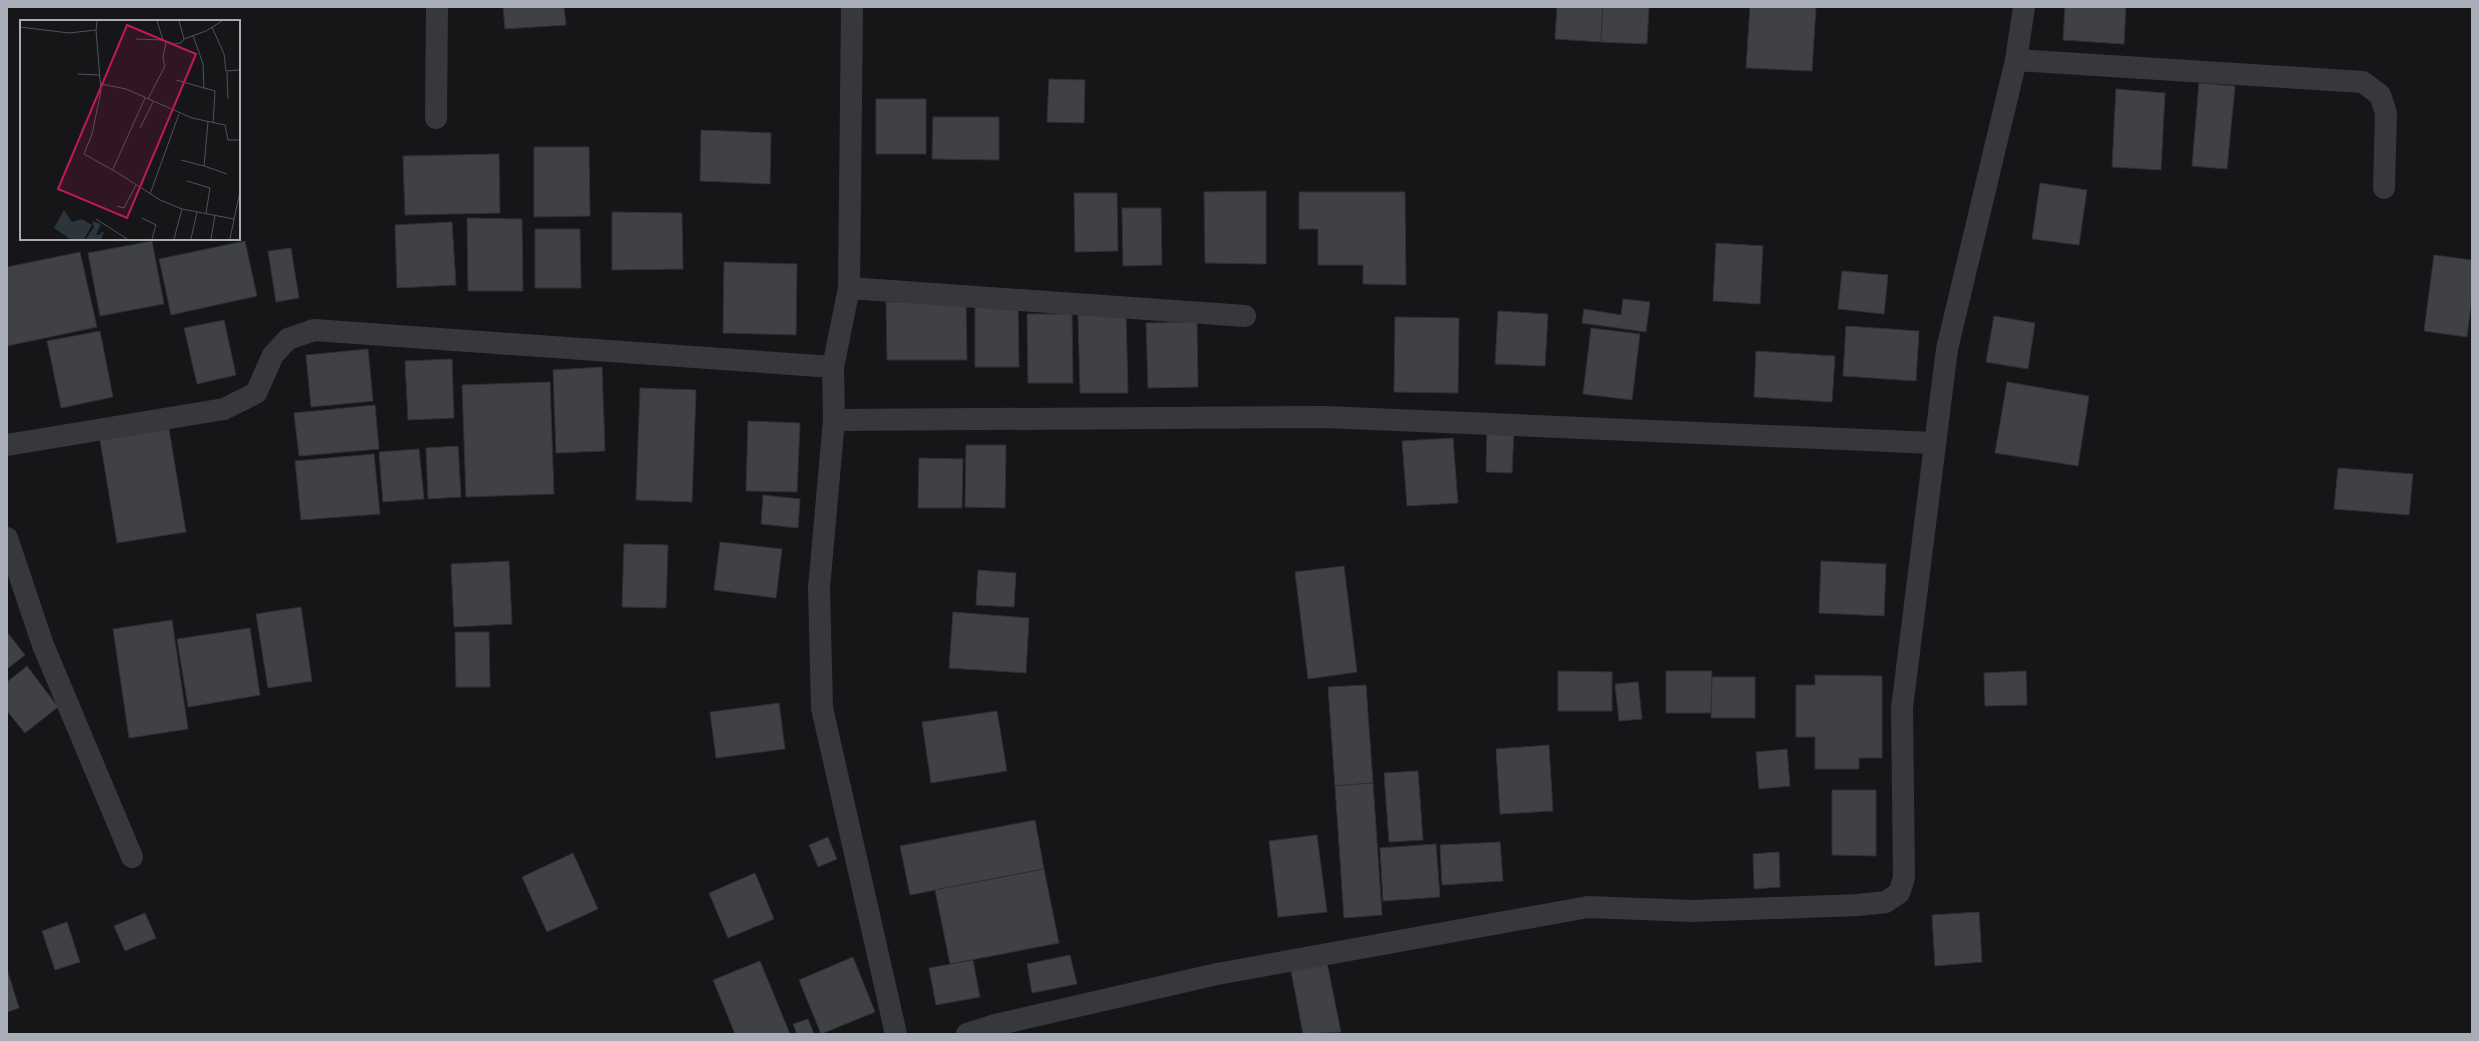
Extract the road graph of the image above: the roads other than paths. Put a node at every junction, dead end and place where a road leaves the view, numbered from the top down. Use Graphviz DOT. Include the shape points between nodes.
graph roads {
  1 [pos="437,7"];
  2 [pos="852,7"];
  3 [pos="2024,7"];
  4 [pos="2016,60"];
  5 [pos="436,118"];
  6 [pos="2384,188"];
  7 [pos="849,288"];
  8 [pos="1246,316"];
  9 [pos="833,367"];
  10 [pos="834,420"];
  11 [pos="1934,443"];
  12 [pos="7,445"];
  13 [pos="7,538"];
  14 [pos="132,857"];
  15 [pos="896,1034"];
  16 [pos="967,1034"];
  1 -- 5 [label="street"];
  2 -- 7 [label="street"];
  3 -- 4 [label="street"];
  4 -- 6 [label="street" via="2363,82 2380,96 2386,113"];
  4 -- 11 [label="street" via="1947,349"];
  7 -- 8 [label="street"];
  7 -- 9 [label="street"];
  9 -- 10 [label="street"];
  9 -- 12 [label="street" via="314,330 288,339 273,355 256,393 224,408"];
  10 -- 11 [label="street" via="1324,417"];
  10 -- 15 [label="street" via="819,588 822,708"];
  11 -- 16 [label="street" via="1902,708 1904,878 1899,893 1886,902 1694,911 1588,908 1217,974 995,1025"];
  13 -- 14 [label="street" via="43,645"];
}
